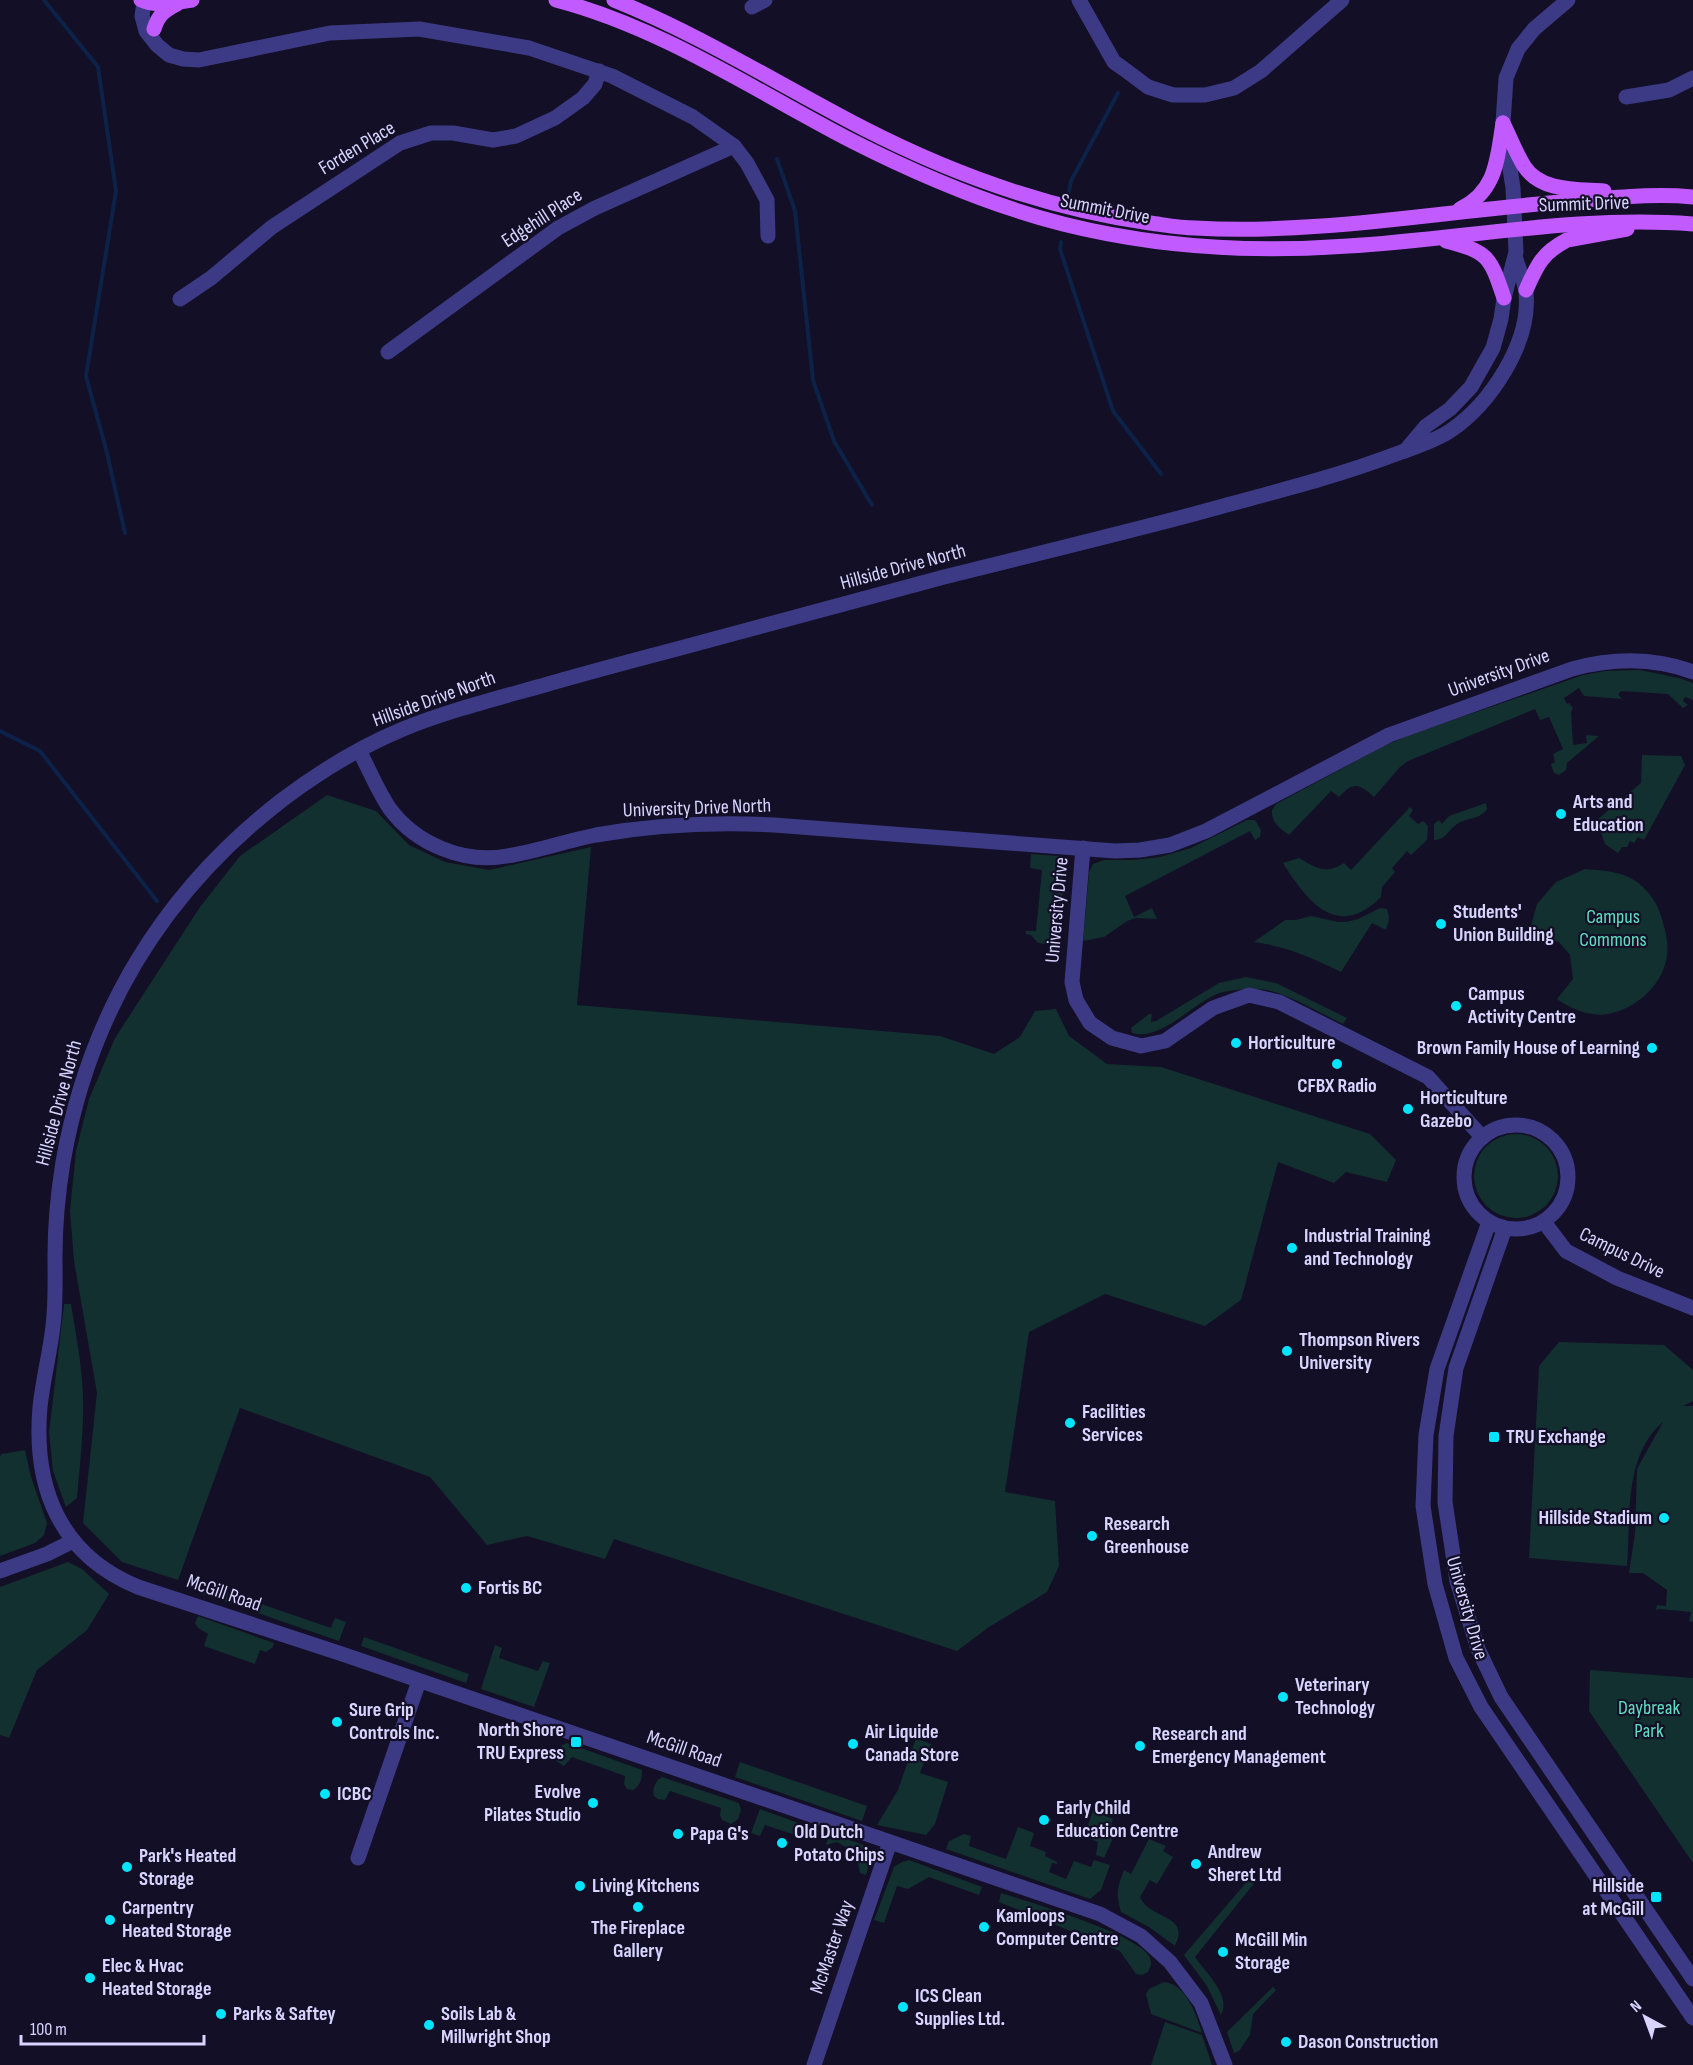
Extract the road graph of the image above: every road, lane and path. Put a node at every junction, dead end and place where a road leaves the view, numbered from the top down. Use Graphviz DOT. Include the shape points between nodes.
graph roads {
  1 [pos="144,0"];
  2 [pos="556,0"];
  3 [pos="614,0"];
  4 [pos="1079,0"];
  5 [pos="1342,0"];
  6 [pos="1568,0"];
  7 [pos="186,1"];
  8 [pos="154,29"];
  9 [pos="157,45"];
  10 [pos="599,71"];
  11 [pos="1693,78"];
  12 [pos="1626,97"];
  13 [pos="1503,123"];
  14 [pos="734,146"];
  15 [pos="1661,194"];
  16 [pos="1693,197"];
  17 [pos="1514,206"];
  18 [pos="1453,213"];
  19 [pos="1653,223"];
  20 [pos="1693,224"];
  21 [pos="1515,228"];
  22 [pos="768,236"];
  23 [pos="1435,238"];
  24 [pos="1516,259"];
  25 [pos="1526,290"];
  26 [pos="1504,298"];
  27 [pos="180,299"];
  28 [pos="388,352"];
  29 [pos="1406,451"];
  30 [pos="1693,672"];
  31 [pos="420,723"];
  32 [pos="362,756"];
  33 [pos="292,792"];
  34 [pos="1083,848"];
  35 [pos="1482,1137"];
  36 [pos="1489,1222"];
  37 [pos="1544,1222"];
  38 [pos="1505,1228"];
  39 [pos="1693,1308"];
  40 [pos="73,1541"];
  41 [pos="0,1571"];
  42 [pos="419,1681"];
  43 [pos="890,1842"];
  44 [pos="358,1858"];
  45 [pos="1693,1979"];
  46 [pos="1693,2018"];
  47 [pos="814,2065"];
  48 [pos="1225,2065"];
  1 -- 7 [label="main road" via="164,4"];
  1 -- 8 [label="street"];
  1 -- 9 [label="street" via="142,16 146,31"];
  2 -- 23 [label="main road, Summit Drive" via="652,34 914,171 985,200 1061,223 1115,235 1266,250"];
  3 -- 18 [label="main road, Summit Drive" via="701,39 922,157 991,185 1066,208 1193,228 1266,230"];
  4 -- 5 [label="street" via="1114,62 1148,87 1173,95 1205,95 1234,88 1261,71"];
  6 -- 13 [label="street, Hillside Drive North" via="1534,29 1518,49 1506,78"];
  7 -- 8 [label="main road" via="164,11"];
  8 -- 9 [label="street"];
  9 -- 10 [label="street" via="169,55 199,60 330,33 419,29 529,48"];
  10 -- 14 [label="street" via="693,117"];
  10 -- 27 [label="street, Forden Place" via="595,84 583,98 555,118 516,136 492,140 431,133 400,143 272,227"];
  11 -- 12 [label="street" via="1670,90"];
  13 -- 15 [label="main road" via="1525,168 1539,180 1558,188"];
  13 -- 17 [label="street, Hillside Drive North"];
  13 -- 18 [label="main road" via="1494,171 1486,189 1473,203"];
  14 -- 22 [label="street" via="767,200"];
  14 -- 28 [label="street, Edgehill Place" via="558,228"];
  15 -- 16 [label="main road, Summit Drive"];
  15 -- 17 [label="main road, Summit Drive"];
  17 -- 18 [label="main road, Summit Drive"];
  17 -- 21 [label="street, Hillside Drive North"];
  19 -- 20 [label="main road, Summit Drive"];
  19 -- 21 [label="main road, Summit Drive"];
  19 -- 25 [label="main road" via="1558,244 1543,255"];
  21 -- 23 [label="main road, Summit Drive"];
  21 -- 24 [label="street, Hillside Drive North"];
  23 -- 26 [label="main road" via="1472,248 1485,256"];
  24 -- 25 [label="street, Hillside Drive North"];
  24 -- 26 [label="street, Hillside Drive North"];
  25 -- 29 [label="street, Hillside Drive North" via="1516,346 1496,386 1454,429"];
  26 -- 29 [label="street, Hillside Drive North" via="1498,333 1480,374"];
  29 -- 31 [label="street, Hillside Drive North" via="1333,477 620,664"];
  30 -- 34 [label="street, University Drive" via="1624,660 1572,669 1389,735 1206,831 1170,845 1114,851"];
  31 -- 32 [label="street" via="409,733"];
  31 -- 33 [label="street, Hillside Drive North" via="351,755"];
  32 -- 33 [label="street" via="314,785"];
  32 -- 34 [label="street, University Drive North" via="383,797 405,825 435,846 469,856 506,856 631,830 729,824"];
  33 -- 40 [label="street, Hillside Drive North" via="224,850 164,919 121,986 81,1085 58,1195 54,1317 38,1446 52,1504"];
  34 -- 35 [label="street, University Drive" via="1072,982 1076,1000 1090,1023 1112,1038 1141,1046 1165,1041 1213,1008 1249,995 1279,1002 1428,1077"];
  35 -- 36 [label="street" via="1465,1165 1464,1181 1476,1211"];
  35 -- 37 [label="street" via="1497,1128 1529,1126 1557,1144 1565,1158 1567,1188 1554,1213"];
  36 -- 38 [label="street"];
  36 -- 46 [label="street, University Drive" via="1437,1369 1426,1435 1423,1506 1435,1584 1456,1658 1481,1707"];
  37 -- 38 [label="street"];
  37 -- 39 [label="street, Campus Drive" via="1566,1251 1617,1278"];
  38 -- 45 [label="street, University Drive" via="1456,1368 1446,1436 1445,1502 1456,1581 1478,1649 1501,1697"];
  40 -- 41 [label="street"];
  40 -- 42 [label="street, McGill Road" via="100,1567 130,1584"];
  42 -- 43 [label="street, McGill Road"];
  42 -- 44 [label="street"];
  43 -- 47 [label="street, McMaster Way"];
  43 -- 48 [label="street, McGill Road" via="1100,1914 1141,1936 1170,1962 1201,2003"];
}
